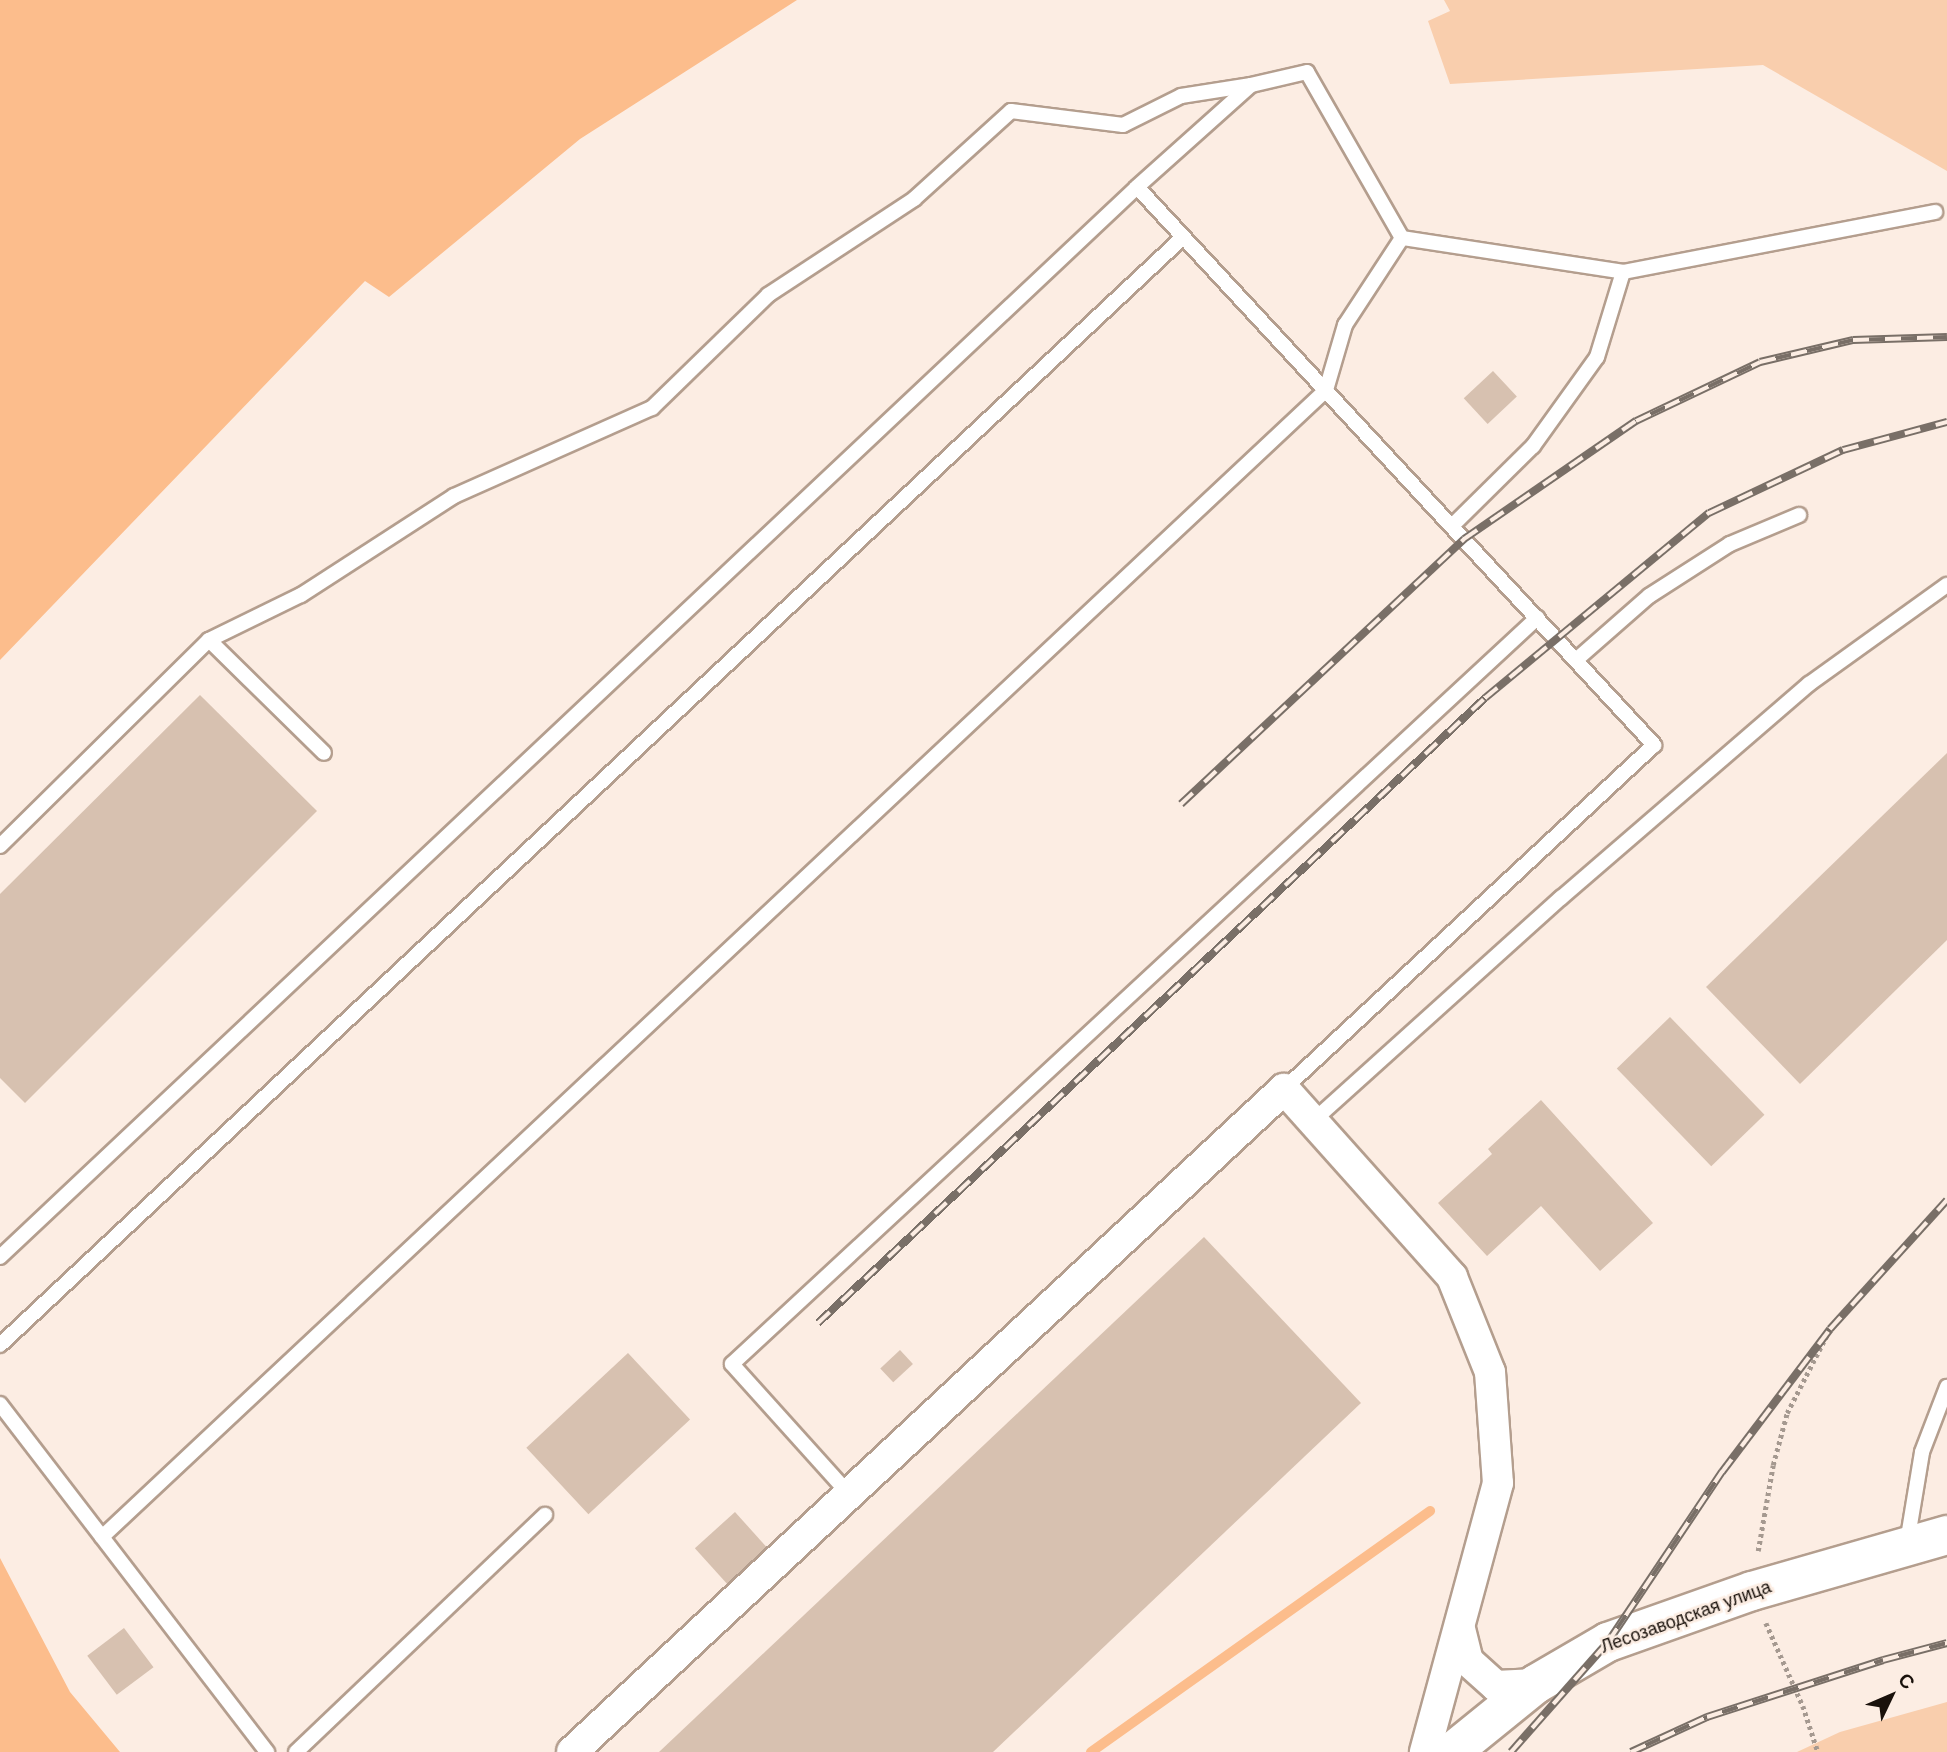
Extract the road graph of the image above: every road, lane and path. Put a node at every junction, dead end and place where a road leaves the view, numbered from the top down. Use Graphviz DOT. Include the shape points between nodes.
graph roads {
  1 [pos="1251,85"];
  2 [pos="1137,187"];
  3 [pos="1935,212"];
  4 [pos="1183,237"];
  5 [pos="1402,238"];
  6 [pos="1623,272"];
  7 [pos="1326,390"];
  8 [pos="1799,515"];
  9 [pos="1452,526"];
  10 [pos="1947,585"];
  11 [pos="1537,618"];
  12 [pos="209,640"];
  13 [pos="1576,660"];
  14 [pos="324,753"];
  15 [pos="0,846"];
  16 [pos="1284,1089"];
  17 [pos="1313,1121"];
  18 [pos="0,1258"];
  19 [pos="1830,1329"];
  20 [pos="0,1345"];
  21 [pos="1947,1387"];
  22 [pos="0,1404"];
  23 [pos="849,1494"];
  24 [pos="545,1515"];
  25 [pos="1947,1535"];
  26 [pos="102,1537"];
  27 [pos="1907,1544"];
  28 [pos="1752,1591"];
  29 [pos="1460,1629"];
  30 [pos="1536,1684"];
  31 [pos="267,1752"];
  32 [pos="296,1752"];
  33 [pos="572,1752"];
  34 [pos="1426,1752"];
  35 [pos="1452,1752"];
  36 [pos="1818,1752"];
  1 -- 2 [label="lane"];
  1 -- 5 [label="lane" via="1307,72"];
  1 -- 12 [label="lane" via="1181,96 1123,125 1011,111 914,199 768,295 652,408 454,496 301,595"];
  2 -- 4 [label="lane"];
  2 -- 18 [label="lane"];
  3 -- 6 [label="lane"];
  4 -- 7 [label="lane"];
  4 -- 20 [label="lane"];
  5 -- 6 [label="lane"];
  5 -- 7 [label="lane" via="1345,325"];
  6 -- 9 [label="lane" via="1597,357 1533,446"];
  7 -- 9 [label="lane"];
  7 -- 26 [label="lane"];
  8 -- 13 [label="lane" via="1730,544 1649,596"];
  9 -- 11 [label="lane"];
  10 -- 17 [label="lane" via="1809,684"];
  11 -- 13 [label="lane"];
  11 -- 23 [label="lane" via="732,1364"];
  12 -- 14 [label="lane"];
  12 -- 15 [label="lane"];
  13 -- 16 [label="lane" via="1654,745"];
  16 -- 17 [label="street"];
  16 -- 23 [label="street"];
  17 -- 29 [label="street" via="1452,1277 1490,1372 1498,1483"];
  19 -- 28 [label="path" via="1787,1413 1773,1465"];
  21 -- 27 [label="lane" via="1922,1452"];
  22 -- 26 [label="lane"];
  23 -- 33 [label="street"];
  24 -- 32 [label="lane"];
  25 -- 27 [label="main road, Лесозаводская улица"];
  26 -- 31 [label="lane"];
  27 -- 28 [label="main road, Лесозаводская улица"];
  28 -- 30 [label="main road, Лесозаводская улица" via="1608,1642"];
  28 -- 36 [label="path" via="1803,1706"];
  29 -- 30 [label="street" via="1468,1661 1496,1686"];
  29 -- 34 [label="street"];
  30 -- 35 [label="main road, Лесозаводская улица"];
}
